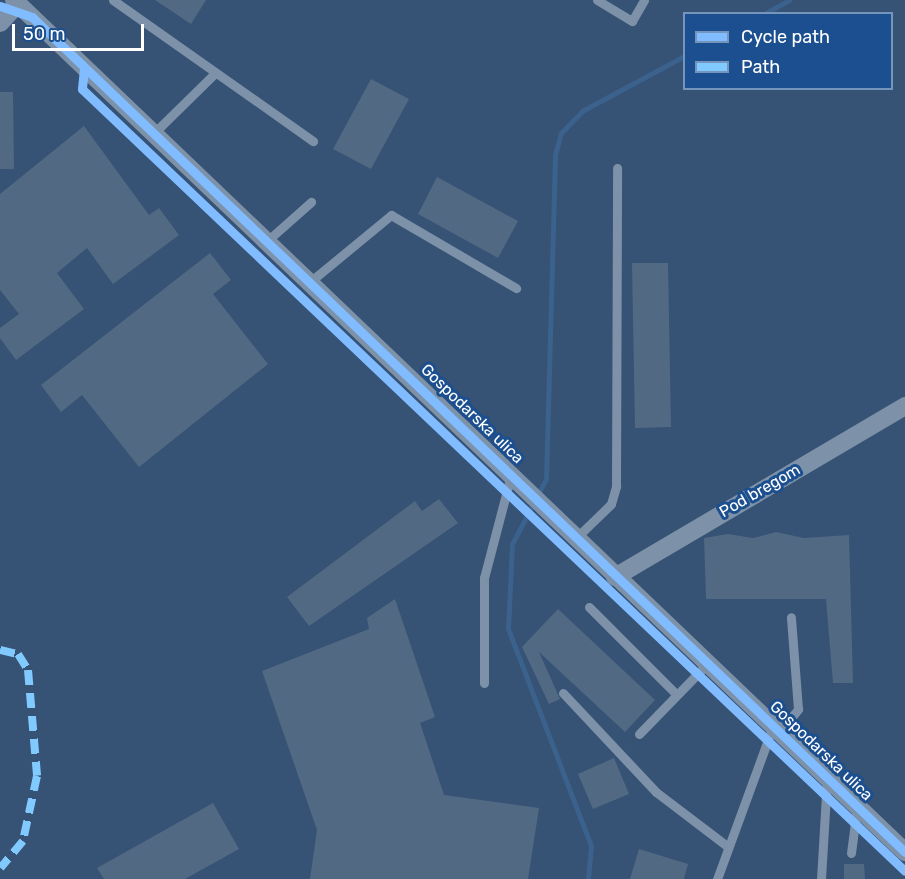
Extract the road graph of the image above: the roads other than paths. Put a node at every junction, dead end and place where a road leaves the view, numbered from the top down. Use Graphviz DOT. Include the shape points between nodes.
graph roads {
  1 [pos="113,0"];
  2 [pos="597,0"];
  3 [pos="644,0"];
  4 [pos="18,1"];
  5 [pos="0,23"];
  6 [pos="215,73"];
  7 [pos="154,133"];
  8 [pos="313,141"];
  9 [pos="617,168"];
  10 [pos="311,202"];
  11 [pos="267,241"];
  12 [pos="311,281"];
  13 [pos="516,288"];
  14 [pos="905,406"];
  15 [pos="511,472"];
  16 [pos="578,537"];
  17 [pos="615,577"];
  18 [pos="589,607"];
  19 [pos="791,617"];
  20 [pos="707,664"];
  21 [pos="484,683"];
  22 [pos="563,693"];
  23 [pos="677,695"];
  24 [pos="776,729"];
  25 [pos="639,734"];
  26 [pos="827,778"];
  27 [pos="857,807"];
  28 [pos="727,846"];
  29 [pos="905,852"];
  30 [pos="851,853"];
  31 [pos="717,879"];
  32 [pos="821,879"];
  1 -- 6 [label="lane"];
  2 -- 3 [label="lane" via="632,21"];
  4 -- 5 [label="street"];
  4 -- 7 [label="street, Gospodarska ulica"];
  6 -- 7 [label="lane"];
  6 -- 8 [label="lane"];
  7 -- 11 [label="street, Gospodarska ulica"];
  9 -- 16 [label="lane" via="616,486 611,504"];
  10 -- 11 [label="lane"];
  11 -- 12 [label="street, Gospodarska ulica"];
  12 -- 13 [label="lane" via="391,215"];
  12 -- 15 [label="street, Gospodarska ulica"];
  14 -- 17 [label="street, Pod bregom"];
  15 -- 16 [label="street, Gospodarska ulica"];
  15 -- 21 [label="lane" via="484,578"];
  16 -- 17 [label="street, Gospodarska ulica"];
  17 -- 20 [label="street, Gospodarska ulica"];
  18 -- 23 [label="lane"];
  19 -- 24 [label="lane" via="798,709"];
  20 -- 23 [label="lane"];
  20 -- 24 [label="street, Gospodarska ulica"];
  22 -- 28 [label="lane" via="656,792"];
  23 -- 25 [label="lane"];
  24 -- 26 [label="street, Gospodarska ulica"];
  24 -- 28 [label="lane"];
  26 -- 27 [label="street, Gospodarska ulica"];
  26 -- 32 [label="lane"];
  27 -- 29 [label="street, Gospodarska ulica"];
  27 -- 30 [label="lane"];
  28 -- 31 [label="lane"];
}
